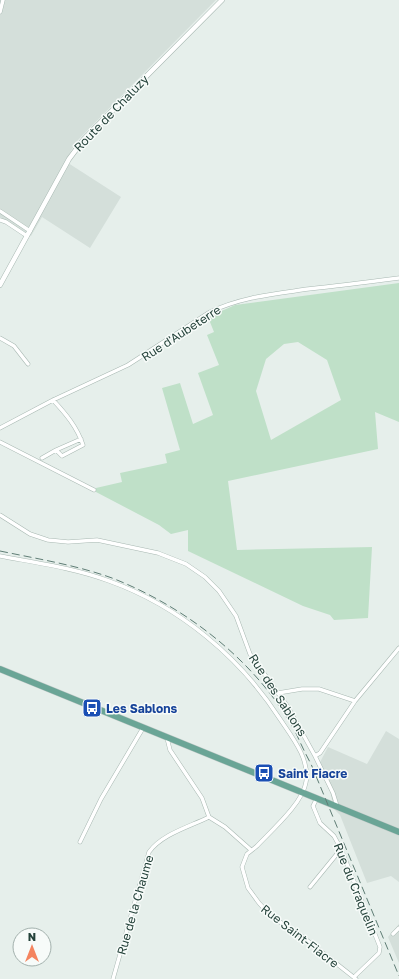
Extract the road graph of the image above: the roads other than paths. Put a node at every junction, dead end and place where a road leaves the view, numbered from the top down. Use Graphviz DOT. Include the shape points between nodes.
graph roads {
  1 [pos="3,0"];
  2 [pos="222,0"];
  3 [pos="0,12"];
  4 [pos="0,211"];
  5 [pos="0,220"];
  6 [pos="30,231"];
  7 [pos="27,236"];
  8 [pos="399,278"];
  9 [pos="0,285"];
  10 [pos="0,338"];
  11 [pos="28,364"];
  12 [pos="53,400"];
  13 [pos="0,428"];
  14 [pos="81,439"];
  15 [pos="0,442"];
  16 [pos="56,450"];
  17 [pos="42,458"];
  18 [pos="94,490"];
  19 [pos="0,515"];
  20 [pos="0,556"];
  21 [pos="399,648"];
  22 [pos="0,669"];
  23 [pos="278,693"];
  24 [pos="355,701"];
  25 [pos="144,728"];
  26 [pos="167,738"];
  27 [pos="315,756"];
  28 [pos="303,793"];
  29 [pos="317,798"];
  30 [pos="337,806"];
  31 [pos="209,817"];
  32 [pos="399,832"];
  33 [pos="80,842"];
  34 [pos="341,849"];
  35 [pos="251,850"];
  36 [pos="310,887"];
  37 [pos="399,928"];
  38 [pos="393,934"];
  39 [pos="355,978"];
  40 [pos="113,979"];
  1 -- 3 [label="street"];
  2 -- 6 [label="street, Route de Chaluzy" via="84,139 69,159"];
  4 -- 6 [label="street"];
  5 -- 7 [label="street"];
  6 -- 7 [label="street, Route de Chaluzy"];
  7 -- 9 [label="street, Route de Chaluzy"];
  8 -- 12 [label="street, Rue d'Aubeterre" via="238,300 210,312 140,359"];
  10 -- 11 [label="street" via="14,346"];
  12 -- 13 [label="street, Rue d'Aubeterre"];
  12 -- 14 [label="street" via="70,418"];
  14 -- 16 [label="street"];
  14 -- 16 [label="street" via="83,445 62,456"];
  15 -- 18 [label="street"];
  16 -- 17 [label="street"];
  19 -- 23 [label="street, Rue des Sablons" via="30,534 48,540 97,540 158,552 186,564 220,591 236,616 250,654"];
  20 -- 28 [label="street" via="67,569 109,581 183,618 237,664 273,708 290,734 305,766 307,773"];
  21 -- 24 [label="street"];
  22 -- 25 [label="main road"];
  23 -- 24 [label="street" via="319,689"];
  23 -- 27 [label="street, Rue des Sablons"];
  24 -- 27 [label="street" via="320,753"];
  25 -- 26 [label="main road"];
  25 -- 33 [label="street" via="101,799"];
  26 -- 28 [label="main road"];
  26 -- 31 [label="street" via="170,750 202,798"];
  27 -- 30 [label="street, Rue des Sablons"];
  28 -- 29 [label="main road"];
  28 -- 35 [label="street, Rue Saint-Fiacre"];
  29 -- 30 [label="main road"];
  29 -- 34 [label="street, Rue du Craquelin" via="313,806 320,823 334,836"];
  30 -- 32 [label="main road"];
  31 -- 35 [label="street" via="226,827"];
  31 -- 40 [label="street, Rue de la Chaume" via="165,838 149,852"];
  34 -- 36 [label="street"];
  34 -- 39 [label="street, Rue du Craquelin" via="380,950"];
  35 -- 39 [label="street, Rue Saint-Fiacre" via="243,862 244,878 264,910 300,934"];
  37 -- 38 [label="street"];
}
